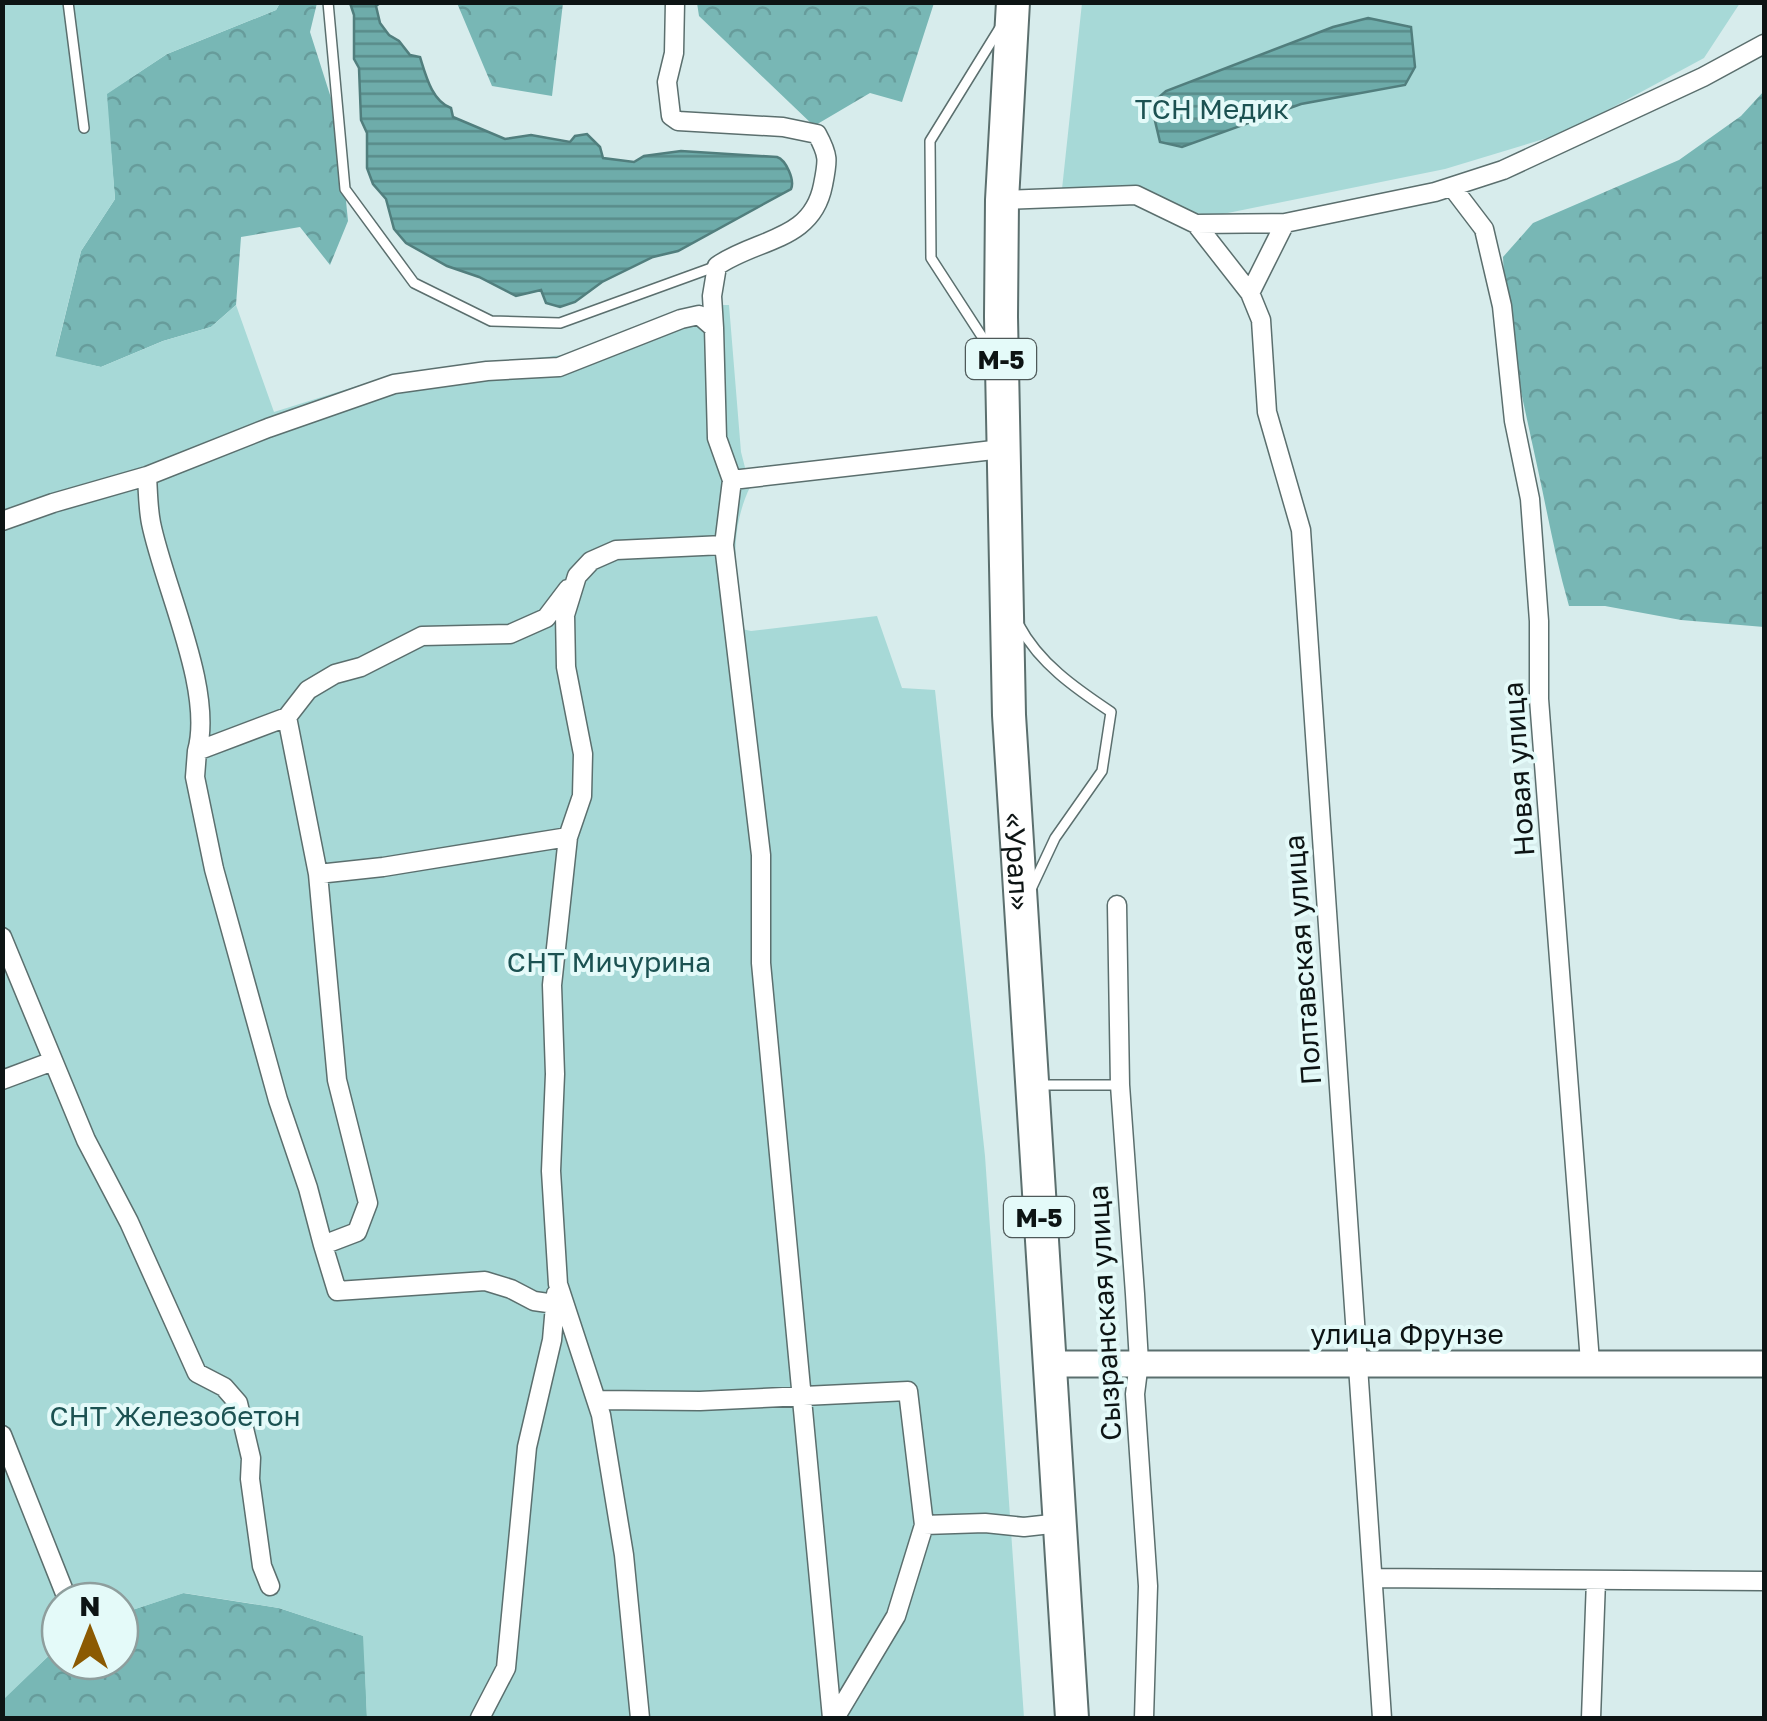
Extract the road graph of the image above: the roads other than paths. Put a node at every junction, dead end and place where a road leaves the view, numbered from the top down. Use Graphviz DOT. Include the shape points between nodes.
graph roads {
  1 [pos="68,2"];
  2 [pos="328,2"];
  3 [pos="675,2"];
  4 [pos="1013,5"];
  5 [pos="1764,44"];
  6 [pos="84,128"];
  7 [pos="1452,186"];
  8 [pos="1002,200"];
  9 [pos="1285,223"];
  10 [pos="1196,224"];
  11 [pos="718,266"];
  12 [pos="1250,293"];
  13 [pos="714,328"];
  14 [pos="1001,366"];
  15 [pos="1002,449"];
  16 [pos="147,476"];
  17 [pos="732,480"];
  18 [pos="2,521"];
  19 [pos="724,545"];
  20 [pos="578,576"];
  21 [pos="1006,603"];
  22 [pos="287,717"];
  23 [pos="198,752"];
  24 [pos="568,837"];
  25 [pos="318,874"];
  26 [pos="1116,905"];
  27 [pos="1021,912"];
  28 [pos="2,937"];
  29 [pos="54,1061"];
  30 [pos="2,1080"];
  31 [pos="1031,1084"];
  32 [pos="1120,1084"];
  33 [pos="323,1244"];
  34 [pos="556,1294"];
  35 [pos="1138,1362"];
  36 [pos="1590,1362"];
  37 [pos="1356,1363"];
  38 [pos="1049,1364"];
  39 [pos="1764,1364"];
  40 [pos="801,1396"];
  41 [pos="598,1400"];
  42 [pos="2,1435"];
  43 [pos="1060,1522"];
  44 [pos="924,1525"];
  45 [pos="1374,1578"];
  46 [pos="1596,1580"];
  47 [pos="60,1581"];
  48 [pos="1764,1581"];
  49 [pos="270,1586"];
  50 [pos="480,1718"];
  51 [pos="640,1718"];
  52 [pos="834,1718"];
  53 [pos="1072,1718"];
  54 [pos="1144,1718"];
  55 [pos="1382,1718"];
  56 [pos="1591,1718"];
  1 -- 6 [label="lane"];
  2 -- 11 [label="lane" via="345,189 414,283 491,320 560,323"];
  3 -- 11 [label="street" via="670,116 797,128 816,134 828,156 812,217"];
  4 -- 8 [label="highway, «Урал» / М-5"];
  4 -- 14 [label="lane" via="930,141 931,258"];
  5 -- 7 [label="street" via="1569,140"];
  7 -- 9 [label="street"];
  7 -- 36 [label="street, Новая улица" via="1484,229 1493,263 1530,498"];
  8 -- 10 [label="street" via="1136,194"];
  8 -- 14 [label="highway, «Урал» / М-5"];
  9 -- 10 [label="street"];
  9 -- 12 [label="street"];
  10 -- 12 [label="street, Полтавская улица"];
  11 -- 13 [label="street"];
  12 -- 37 [label="street, Полтавская улица" via="1261,320 1268,412 1302,530"];
  13 -- 16 [label="street" via="699,315 559,367 394,384"];
  13 -- 17 [label="street" via="717,438"];
  14 -- 15 [label="highway, «Урал» / М-5"];
  15 -- 17 [label="street"];
  15 -- 21 [label="highway, «Урал» / М-5"];
  16 -- 18 [label="street"];
  16 -- 23 [label="street" via="150,522 189,652 203,732"];
  17 -- 19 [label="street"];
  19 -- 20 [label="street" via="616,550 591,561"];
  19 -- 40 [label="street" via="761,855 761,963"];
  20 -- 22 [label="street" via="546,618 510,634 422,636 334,674 308,690"];
  20 -- 24 [label="street" via="565,632 583,754 582,796"];
  21 -- 27 [label="highway, «Урал» / М-5"];
  21 -- 27 [label="lane" via="1032,650 1111,712 1102,771 1055,838"];
  22 -- 23 [label="street"];
  22 -- 25 [label="street"];
  23 -- 33 [label="street" via="196,777 214,869"];
  24 -- 25 [label="street"];
  24 -- 34 [label="street" via="552,986"];
  25 -- 33 [label="street" via="337,1080 368,1204 357,1232"];
  26 -- 32 [label="street, Сызранская улица"];
  27 -- 31 [label="highway, «Урал» / М-5"];
  28 -- 29 [label="street"];
  29 -- 30 [label="street"];
  29 -- 49 [label="street" via="197,1373 238,1403"];
  31 -- 32 [label="lane"];
  31 -- 38 [label="highway, «Урал» / М-5"];
  32 -- 35 [label="street, Сызранская улица"];
  33 -- 34 [label="street" via="337,1290 485,1281 534,1301"];
  34 -- 41 [label="street"];
  34 -- 50 [label="street" via="527,1447 506,1668"];
  35 -- 37 [label="street, улица Фрунзе"];
  35 -- 38 [label="street, улица Фрунзе"];
  35 -- 54 [label="street, Сызранская улица" via="1148,1586"];
  36 -- 37 [label="street, улица Фрунзе"];
  36 -- 39 [label="street, улица Фрунзе"];
  37 -- 45 [label="street, Полтавская улица"];
  38 -- 43 [label="highway, «Урал» / М-5"];
  40 -- 41 [label="street"];
  40 -- 44 [label="street" via="908,1391"];
  40 -- 52 [label="street"];
  41 -- 51 [label="street" via="624,1555"];
  42 -- 47 [label="street"];
  43 -- 44 [label="street"];
  43 -- 53 [label="highway, «Урал» / М-5"];
  44 -- 52 [label="street" via="896,1616"];
  45 -- 46 [label="street"];
  45 -- 55 [label="street, Полтавская улица"];
  46 -- 48 [label="street"];
  46 -- 56 [label="street"];
}
